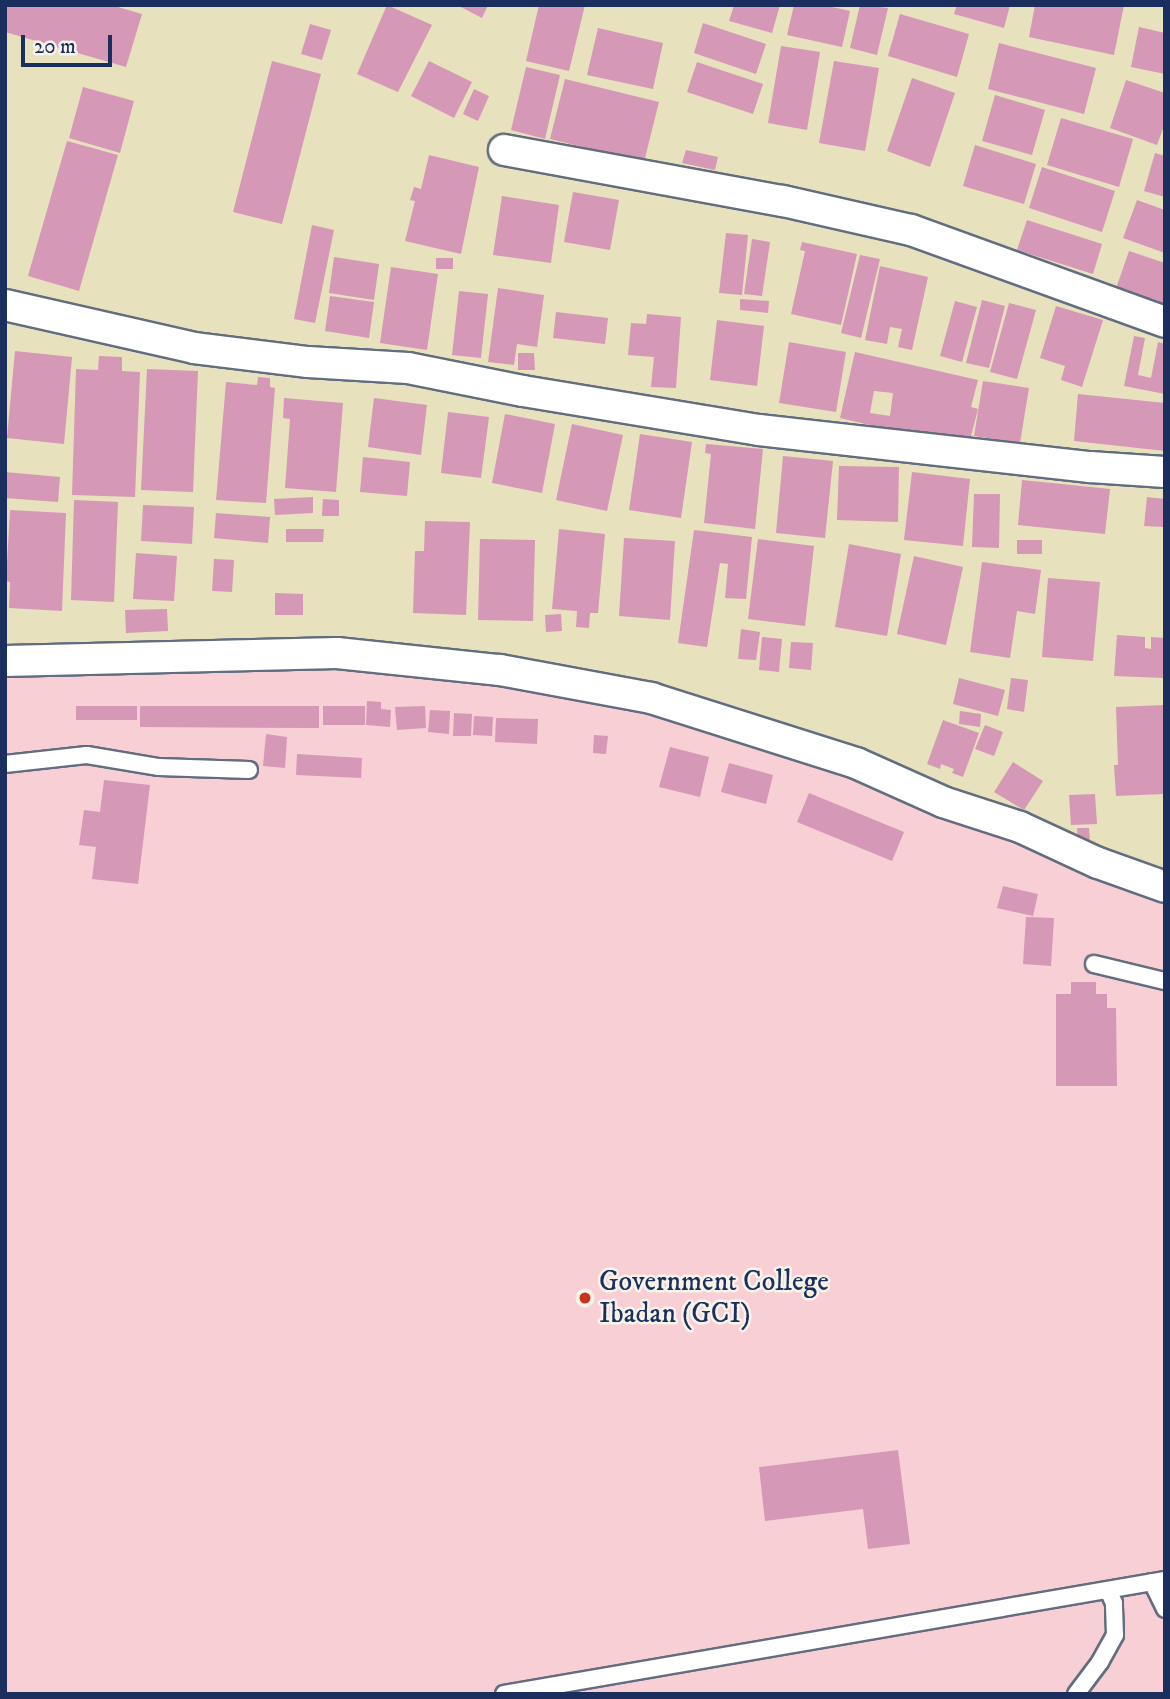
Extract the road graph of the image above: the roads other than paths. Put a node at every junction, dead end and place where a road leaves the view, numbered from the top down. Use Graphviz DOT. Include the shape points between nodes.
graph roads {
  1 [pos="504,150"];
  2 [pos="5,305"];
  3 [pos="1165,322"];
  4 [pos="1165,472"];
  5 [pos="5,662"];
  6 [pos="5,764"];
  7 [pos="249,770"];
  8 [pos="1165,887"];
  9 [pos="1094,964"];
  10 [pos="1165,981"];
  11 [pos="1158,1581"];
  12 [pos="1108,1590"];
  13 [pos="1165,1609"];
  14 [pos="504,1694"];
  15 [pos="1076,1694"];
  1 -- 3 [label="street" via="783,201 911,230"];
  2 -- 4 [label="street" via="194,348 408,368 759,430"];
  5 -- 8 [label="street" via="337,653 500,670 651,698 856,763 943,802 1020,827"];
  6 -- 7 [label="lane" via="87,755 159,767"];
  9 -- 10 [label="lane"];
  11 -- 12 [label="lane"];
  11 -- 13 [label="lane"];
  12 -- 14 [label="lane"];
  12 -- 15 [label="lane" via="1114,1602 1115,1635"];
}
